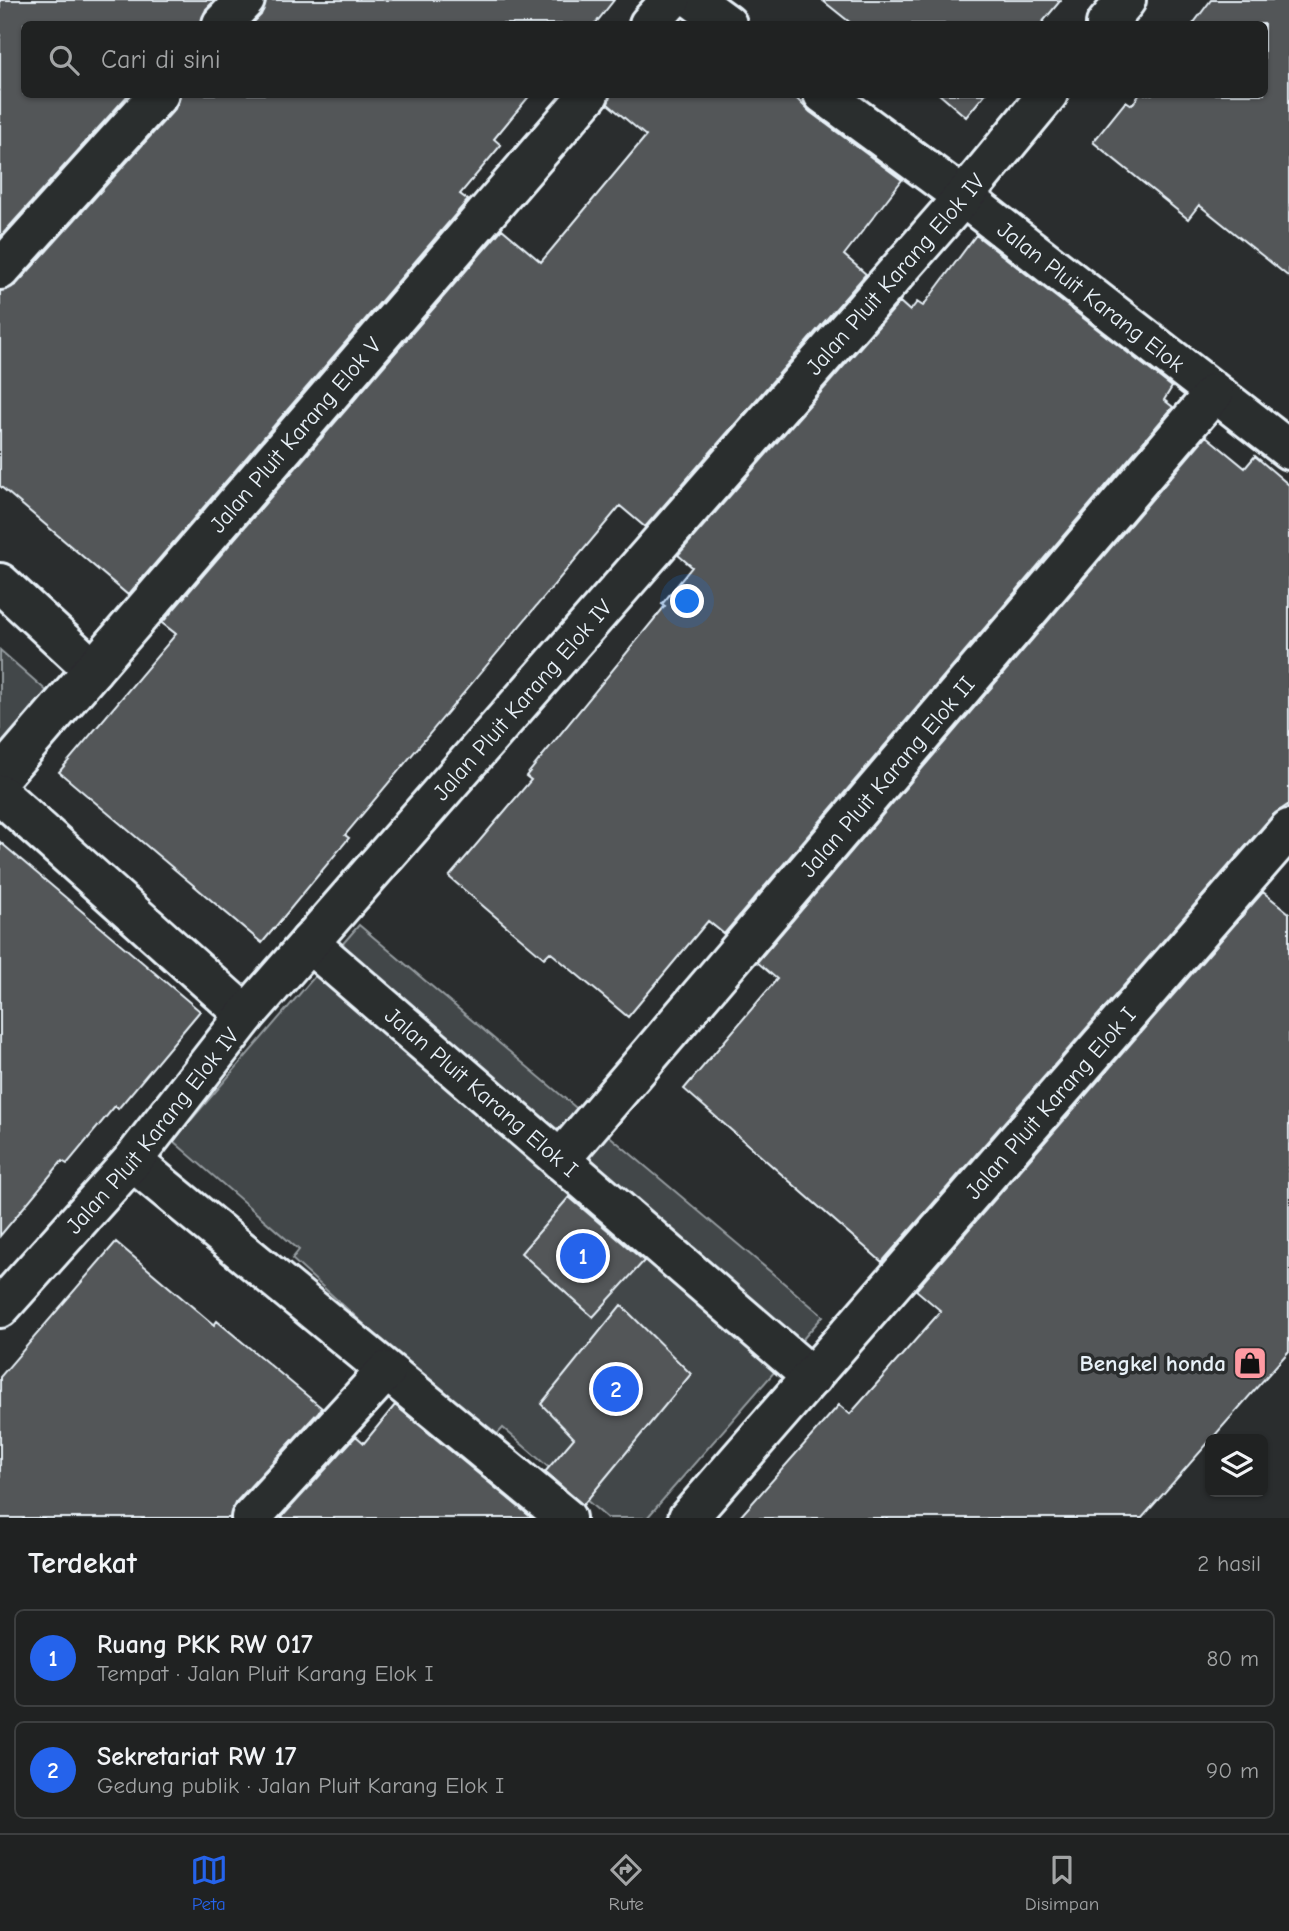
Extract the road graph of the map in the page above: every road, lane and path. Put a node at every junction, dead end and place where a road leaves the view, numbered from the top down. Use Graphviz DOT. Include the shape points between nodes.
graph roads {
  1 [pos="245,0"];
  2 [pos="671,0"];
  3 [pos="694,0"];
  4 [pos="1126,0"];
  5 [pos="225,21"];
  6 [pos="652,21"];
  7 [pos="723,21"];
  8 [pos="1108,21"];
  9 [pos="155,98"];
  10 [pos="586,98"];
  11 [pos="828,98"];
  12 [pos="1045,98"];
  13 [pos="963,197"];
  14 [pos="0,270"];
  15 [pos="1214,393"];
  16 [pos="1289,450"];
  17 [pos="0,583"];
  18 [pos="93,669"];
  19 [pos="0,777"];
  20 [pos="0,794"];
  21 [pos="1289,829"];
  22 [pos="309,943"];
  23 [pos="246,1015"];
  24 [pos="560,1160"];
  25 [pos="132,1161"];
  26 [pos="0,1308"];
  27 [pos="386,1371"];
  28 [pos="813,1377"];
  29 [pos="251,1518"];
  30 [pos="566,1518"];
  31 [pos="688,1518"];
  1 -- 5 [label="street"];
  2 -- 6 [label="street"];
  3 -- 7 [label="street"];
  4 -- 8 [label="street"];
  9 -- 14 [label="street"];
  10 -- 18 [label="street, Jalan Pluit Karang Elok V"];
  11 -- 13 [label="street, Jalan Pluit Karang Elok"];
  12 -- 13 [label="street, Jalan Pluit Karang Elok IV"];
  13 -- 15 [label="street, Jalan Pluit Karang Elok"];
  13 -- 22 [label="street, Jalan Pluit Karang Elok IV"];
  15 -- 16 [label="street, Jalan Pluit Karang Elok"];
  15 -- 24 [label="street, Jalan Pluit Karang Elok II"];
  17 -- 18 [label="street"];
  18 -- 19 [label="street, Jalan Pluit Karang Elok V"];
  20 -- 23 [label="street"];
  21 -- 28 [label="street, Jalan Pluit Karang Elok I"];
  22 -- 23 [label="street, Jalan Pluit Karang Elok IV"];
  22 -- 24 [label="street, Jalan Pluit Karang Elok I"];
  23 -- 25 [label="street, Jalan Pluit Karang Elok IV"];
  24 -- 28 [label="street, Jalan Pluit Karang Elok I"];
  25 -- 26 [label="street, Jalan Pluit Karang Elok IV"];
  25 -- 27 [label="street"];
  27 -- 29 [label="street"];
  27 -- 30 [label="street"];
  28 -- 31 [label="street, Jalan Pluit Karang Elok I"];
}
